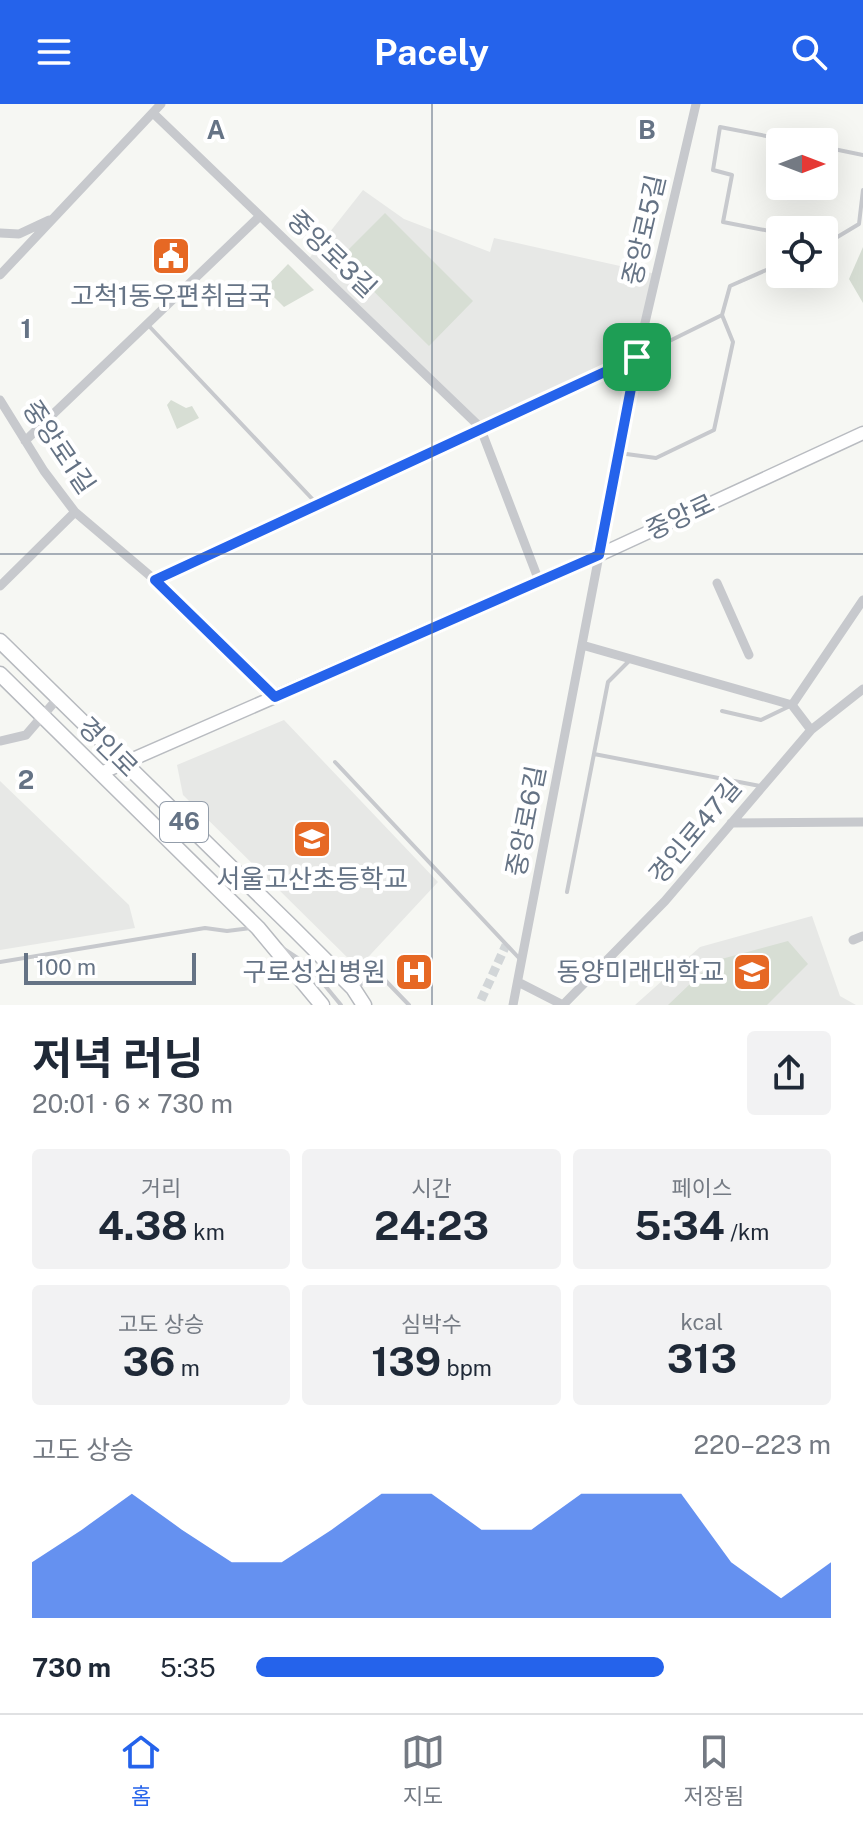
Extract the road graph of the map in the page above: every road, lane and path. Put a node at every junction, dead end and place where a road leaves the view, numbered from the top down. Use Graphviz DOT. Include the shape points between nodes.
graph roads {
  1 [pos="161,104"];
  2 [pos="696,104"];
  3 [pos="153,113"];
  4 [pos="766,136"];
  5 [pos="838,150"];
  6 [pos="863,155"];
  7 [pos="863,190"];
  8 [pos="62,212"];
  9 [pos="260,216"];
  10 [pos="766,230"];
  11 [pos="0,233"];
  12 [pos="838,236"];
  13 [pos="766,270"];
  14 [pos="0,275"];
  15 [pos="722,315"];
  16 [pos="147,324"];
  17 [pos="637,357"];
  18 [pos="0,400"];
  19 [pos="480,427"];
  20 [pos="863,433"];
  21 [pos="25,441"];
  22 [pos="619,453"];
  23 [pos="319,505"];
  24 [pos="75,512"];
  25 [pos="599,555"];
  26 [pos="155,580"];
  27 [pos="539,581"];
  28 [pos="717,583"];
  29 [pos="0,586"];
  30 [pos="863,600"];
  31 [pos="0,641"];
  32 [pos="582,645"];
  33 [pos="749,655"];
  34 [pos="631,659"];
  35 [pos="0,674"];
  36 [pos="863,689"];
  37 [pos="275,697"];
  38 [pos="58,698"];
  39 [pos="792,705"];
  40 [pos="722,711"];
  41 [pos="43,717"];
  42 [pos="811,730"];
  43 [pos="0,741"];
  44 [pos="594,754"];
  45 [pos="335,762"];
  46 [pos="125,763"];
  47 [pos="101,773"];
  48 [pos="762,787"];
  49 [pos="863,822"];
  50 [pos="731,823"];
  51 [pos="567,892"];
  52 [pos="262,932"];
  53 [pos="0,962"];
  54 [pos="522,962"];
  55 [pos="518,982"];
  56 [pos="353,988"];
  57 [pos="322,1005"];
  58 [pos="341,1005"];
  59 [pos="364,1005"];
  60 [pos="409,1005"];
  61 [pos="513,1005"];
  62 [pos="563,1005"];
  1 -- 3 [label="street"];
  2 -- 17 [label="street, 중앙로5길"];
  3 -- 8 [label="street"];
  3 -- 9 [label="street, 중앙로3길"];
  4 -- 10 [label="lane" via="720,127 713,170 732,175 723,222"];
  5 -- 6 [label="lane"];
  7 -- 12 [label="lane" via="859,224"];
  8 -- 11 [label="street" via="32,230"];
  8 -- 14 [label="street"];
  9 -- 16 [label="street"];
  9 -- 19 [label="street, 중앙로3길"];
  13 -- 15 [label="lane" via="730,286"];
  15 -- 17 [label="lane"];
  15 -- 22 [label="lane" via="733,342 714,430 656,458"];
  16 -- 21 [label="street"];
  16 -- 23 [label="lane"];
  17 -- 19 [label="street"];
  17 -- 22 [label="street, 중앙로5길"];
  18 -- 21 [label="street, 중앙로1길"];
  19 -- 23 [label="street"];
  19 -- 27 [label="street, 중앙로3길"];
  20 -- 25 [label="main road, 중앙로"];
  21 -- 24 [label="street, 중앙로1길"];
  22 -- 25 [label="street, 중앙로5길"];
  23 -- 26 [label="street"];
  24 -- 26 [label="street, 중앙로1길"];
  24 -- 29 [label="street"];
  25 -- 27 [label="main road, 중앙로"];
  25 -- 32 [label="street, 중앙로6길"];
  26 -- 37 [label="street, 중앙로1길"];
  27 -- 37 [label="main road, 중앙로"];
  28 -- 33 [label="street"];
  30 -- 39 [label="street"];
  31 -- 38 [label="main road, 경인로 / 46"];
  32 -- 34 [label="street"];
  32 -- 54 [label="street, 중앙로6길"];
  34 -- 39 [label="street"];
  34 -- 44 [label="lane" via="608,682"];
  35 -- 41 [label="main road, 경인로 / 46"];
  36 -- 42 [label="street, 경인로47길"];
  37 -- 46 [label="main road, 중앙로"];
  38 -- 41 [label="street"];
  38 -- 46 [label="main road, 경인로 / 46"];
  39 -- 40 [label="lane" via="761,720"];
  39 -- 42 [label="street"];
  41 -- 43 [label="street" via="26,735"];
  41 -- 47 [label="main road, 경인로 / 46"];
  42 -- 48 [label="street, 경인로47길"];
  44 -- 48 [label="lane"];
  44 -- 51 [label="lane"];
  45 -- 54 [label="lane"];
  46 -- 47 [label="main road, 중앙로"];
  46 -- 56 [label="main road, 경인로 / 46"];
  47 -- 52 [label="main road, 경인로 / 46"];
  48 -- 50 [label="street, 경인로47길"];
  49 -- 50 [label="street"];
  50 -- 62 [label="street, 경인로47길" via="665,901"];
  52 -- 53 [label="lane" via="205,928"];
  52 -- 57 [label="main road, 경인로 / 46"];
  52 -- 58 [label="lane" via="308,965"];
  54 -- 55 [label="street, 중앙로6길"];
  55 -- 61 [label="street, 중앙로6길"];
  55 -- 62 [label="street"];
  56 -- 59 [label="main road, 경인로 / 46"];
  56 -- 60 [label="lane" via="382,977"];
}
